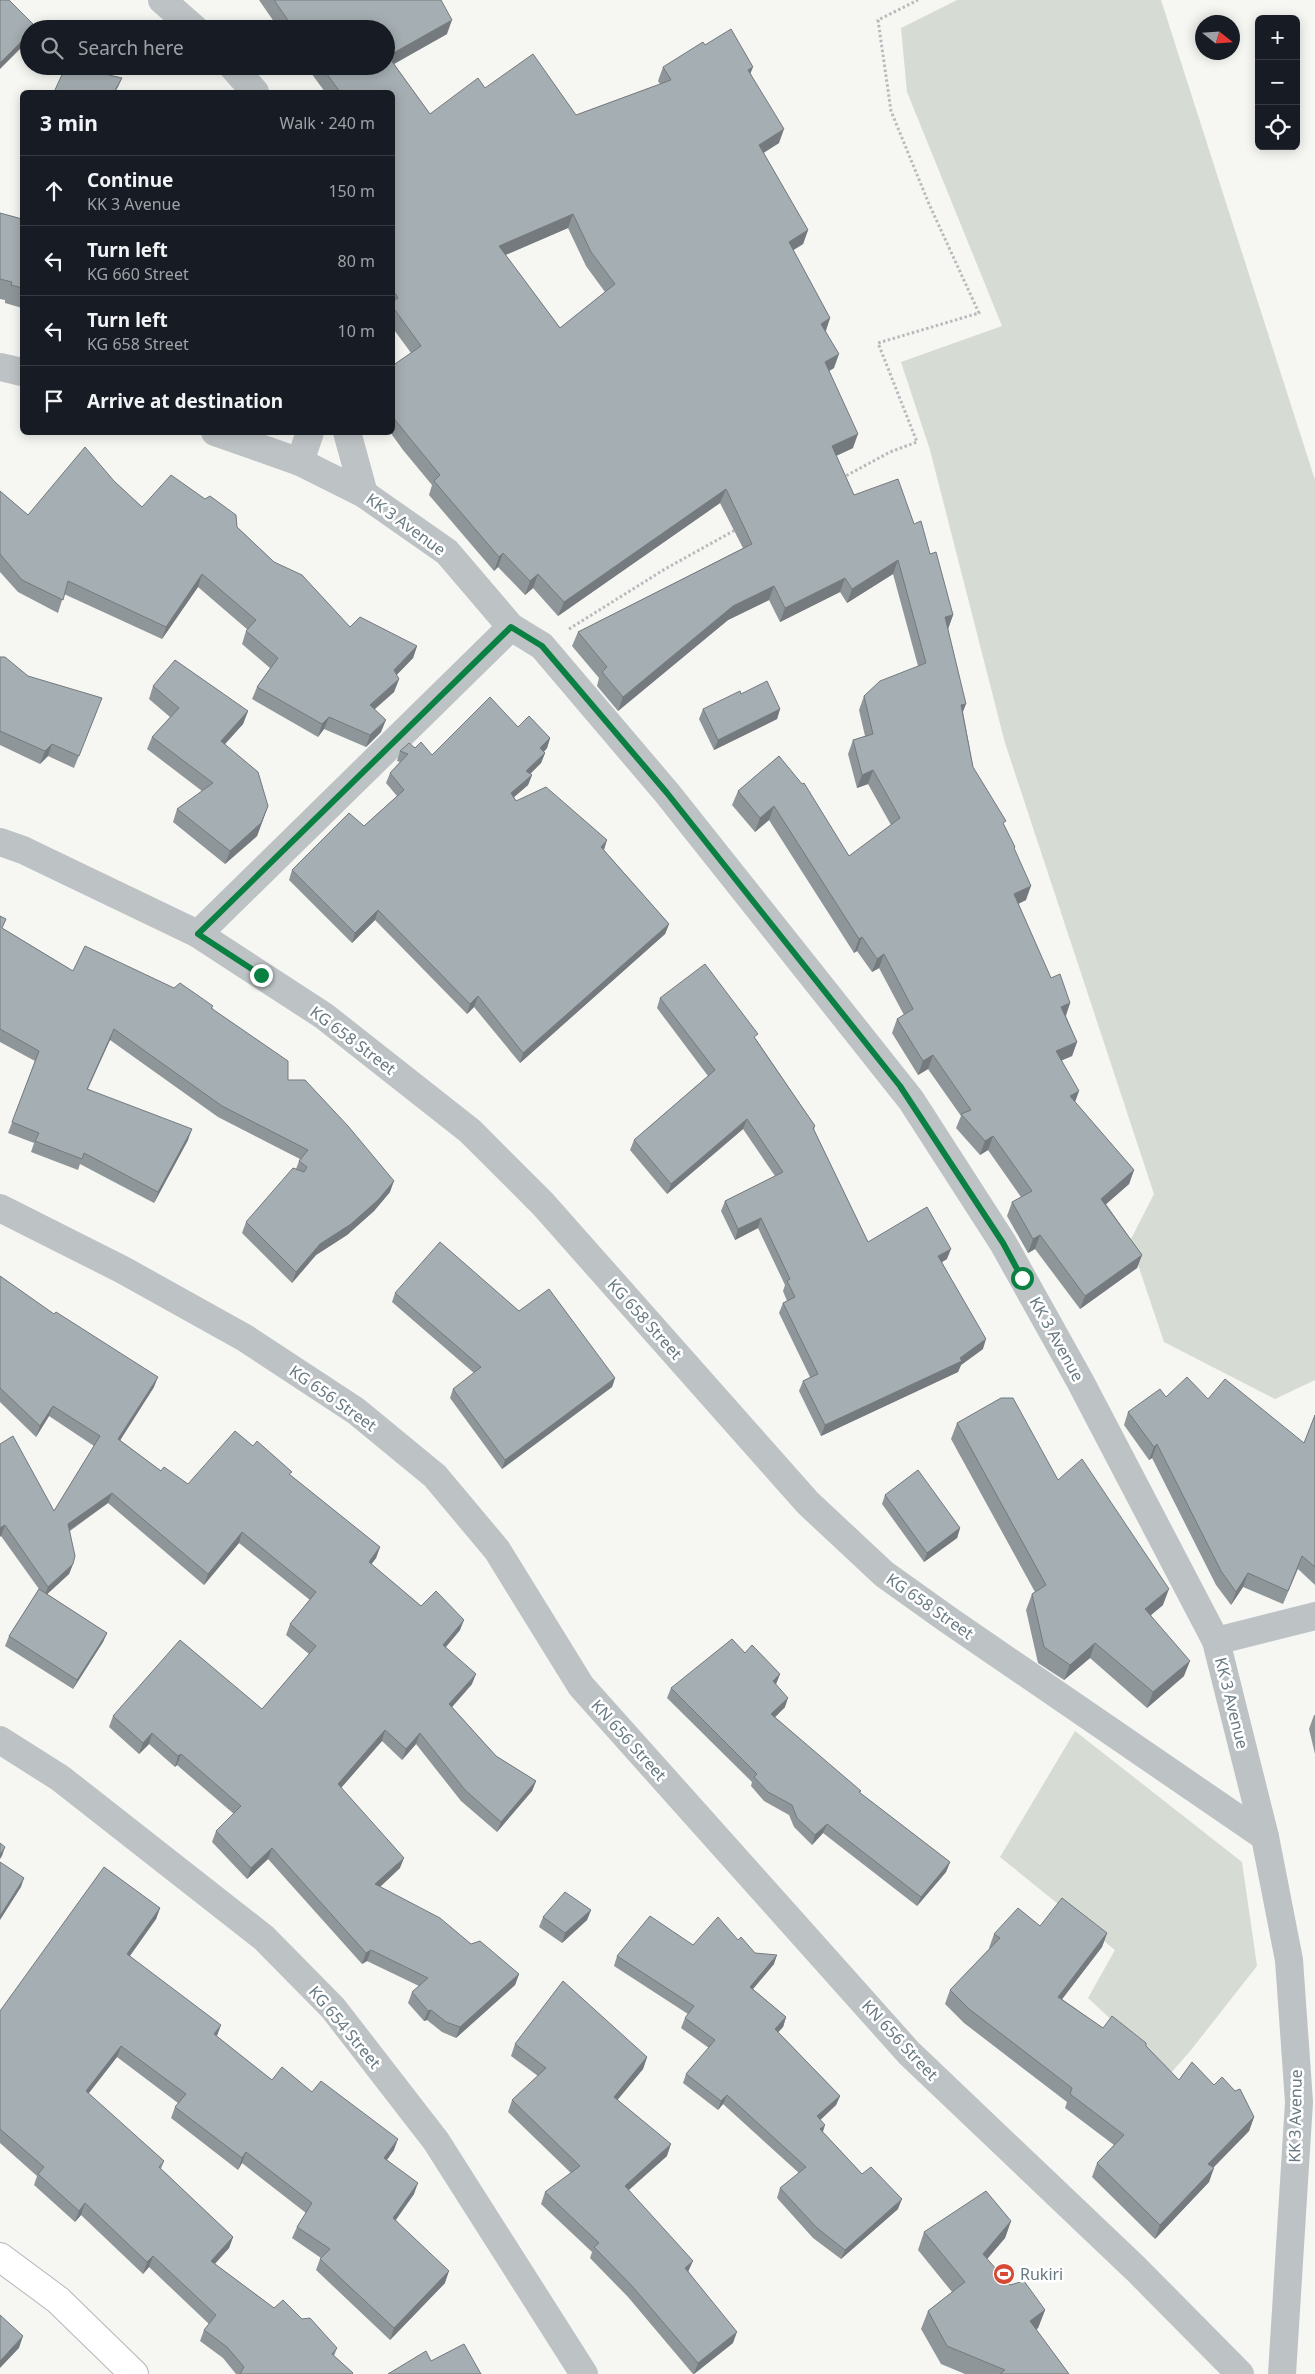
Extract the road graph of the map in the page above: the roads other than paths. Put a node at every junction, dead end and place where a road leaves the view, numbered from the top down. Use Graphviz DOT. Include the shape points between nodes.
graph roads {
  1 [pos="162,0"];
  2 [pos="185,20"];
  3 [pos="240,75"];
  4 [pos="253,90"];
  5 [pos="0,367"];
  6 [pos="20,372"];
  7 [pos="224,435"];
  8 [pos="309,435"];
  9 [pos="349,435"];
  10 [pos="300,462"];
  11 [pos="364,494"];
  12 [pos="511,627"];
  13 [pos="0,842"];
  14 [pos="198,934"];
  15 [pos="0,1208"];
  16 [pos="1315,1616"];
  17 [pos="1216,1641"];
  18 [pos="581,1686"];
  19 [pos="0,1740"];
  20 [pos="1265,1837"];
  21 [pos="0,2257"];
  22 [pos="134,2374"];
  23 [pos="584,2374"];
  24 [pos="1240,2374"];
  25 [pos="1282,2374"];
  1 -- 2 [label="street"];
  3 -- 4 [label="street"];
  5 -- 6 [label="street"];
  7 -- 10 [label="street, KK 3 Avenue"];
  8 -- 10 [label="street"];
  9 -- 11 [label="street"];
  10 -- 11 [label="street, KK 3 Avenue"];
  11 -- 12 [label="street, KK 3 Avenue" via="446,552"];
  12 -- 14 [label="street"];
  12 -- 17 [label="street, KK 3 Avenue" via="542,646 667,793 911,1100 1003,1243 1084,1389"];
  13 -- 14 [label="street, KG 658 Street"];
  14 -- 20 [label="street, KG 658 Street" via="324,1016 470,1131 543,1204 808,1503 884,1574"];
  15 -- 18 [label="street, KG 656 Street" via="123,1270 245,1338 356,1412 435,1476 497,1550"];
  16 -- 17 [label="street"];
  17 -- 20 [label="street, KK 3 Avenue"];
  18 -- 24 [label="street, KN 656 Street" via="909,2053"];
  19 -- 23 [label="street, KG 654 Street" via="60,1778 264,1938 334,2008 436,2141"];
  20 -- 25 [label="street, KK 3 Avenue" via="1289,1960 1299,2102"];
  21 -- 22 [label="main road" via="58,2300"];
}
